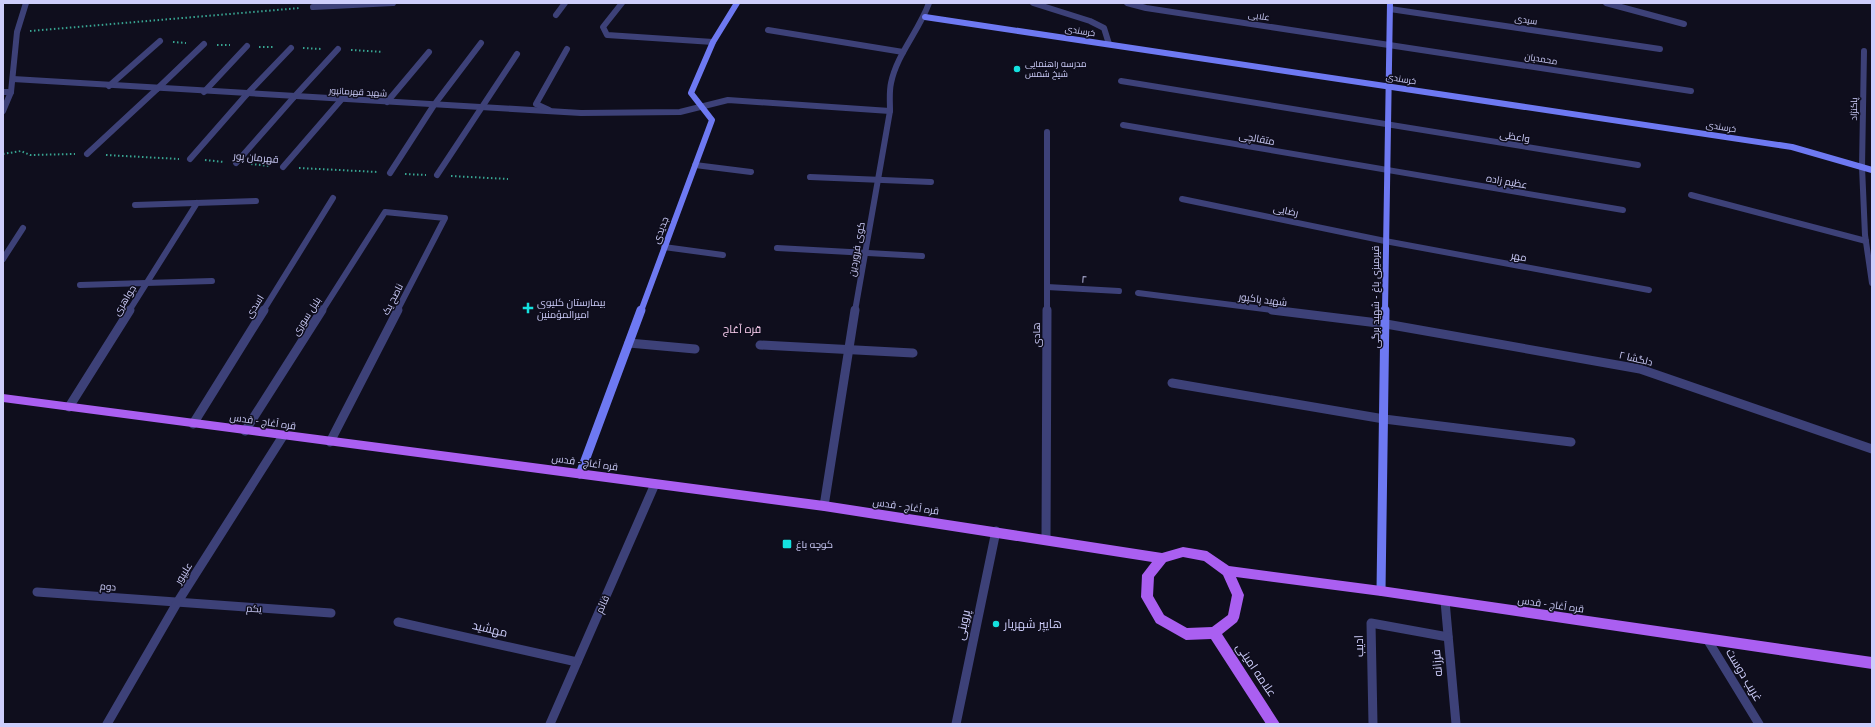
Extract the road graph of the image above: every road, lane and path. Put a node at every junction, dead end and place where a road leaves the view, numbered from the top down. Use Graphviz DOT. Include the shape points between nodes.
graph roads {
  1 [pos="26,3"];
  2 [pos="393,3"];
  3 [pos="565,3"];
  4 [pos="622,3"];
  5 [pos="737,3"];
  6 [pos="929,3"];
  7 [pos="1033,3"];
  8 [pos="1127,3"];
  9 [pos="1606,3"];
  10 [pos="1390,6"];
  11 [pos="313,7"];
  12 [pos="556,15"];
  13 [pos="925,17"];
  14 [pos="1684,24"];
  15 [pos="768,30"];
  16 [pos="17,32"];
  17 [pos="160,41"];
  18 [pos="713,42"];
  19 [pos="481,43"];
  20 [pos="204,44"];
  21 [pos="1109,44"];
  22 [pos="1389,44"];
  23 [pos="247,46"];
  24 [pos="291,48"];
  25 [pos="338,49"];
  26 [pos="567,49"];
  27 [pos="1660,49"];
  28 [pos="1864,51"];
  29 [pos="429,52"];
  30 [pos="903,52"];
  31 [pos="517,54"];
  32 [pos="13,79"];
  33 [pos="1121,81"];
  34 [pos="109,86"];
  35 [pos="1388,86"];
  36 [pos="157,89"];
  37 [pos="1691,91"];
  38 [pos="3,92"];
  39 [pos="11,92"];
  40 [pos="204,92"];
  41 [pos="247,94"];
  42 [pos="294,97"];
  43 [pos="341,100"];
  44 [pos="387,102"];
  45 [pos="434,105"];
  46 [pos="702,106"];
  47 [pos="482,108"];
  48 [pos="890,110"];
  49 [pos="3,111"];
  50 [pos="554,112"];
  51 [pos="1123,125"];
  52 [pos="1389,126"];
  53 [pos="1047,132"];
  54 [pos="3,154"];
  55 [pos="87,154"];
  56 [pos="190,159"];
  57 [pos="236,163"];
  58 [pos="1638,165"];
  59 [pos="695,166"];
  60 [pos="283,167"];
  61 [pos="1862,167"];
  62 [pos="1387,170"];
  63 [pos="1872,170"];
  64 [pos="751,172"];
  65 [pos="390,173"];
  66 [pos="437,175"];
  67 [pos="810,177"];
  68 [pos="508,179"];
  69 [pos="878,180"];
  70 [pos="931,182"];
  71 [pos="1691,195"];
  72 [pos="333,198"];
  73 [pos="1182,199"];
  74 [pos="256,202"];
  75 [pos="196,203"];
  76 [pos="135,204"];
  77 [pos="1623,210"];
  78 [pos="385,212"];
  79 [pos="23,228"];
  80 [pos="1866,241"];
  81 [pos="1385,242"];
  82 [pos="664,247"];
  83 [pos="777,248"];
  84 [pos="865,253"];
  85 [pos="723,254"];
  86 [pos="922,256"];
  87 [pos="3,259"];
  88 [pos="212,281"];
  89 [pos="146,283"];
  90 [pos="1872,283"];
  91 [pos="80,285"];
  92 [pos="1047,287"];
  93 [pos="1649,290"];
  94 [pos="1119,291"];
  95 [pos="1138,293"];
  96 [pos="1386,324"];
  97 [pos="629,343"];
  98 [pos="760,345"];
  99 [pos="694,349"];
  100 [pos="848,349"];
  101 [pos="913,352"];
  102 [pos="1172,383"];
  103 [pos="3,398"];
  104 [pos="69,407"];
  105 [pos="1384,420"];
  106 [pos="193,424"];
  107 [pos="245,431"];
  108 [pos="282,436"];
  109 [pos="330,442"];
  110 [pos="1571,442"];
  111 [pos="1872,449"];
  112 [pos="580,474"];
  113 [pos="655,484"];
  114 [pos="824,506"];
  115 [pos="996,531"];
  116 [pos="1046,539"];
  117 [pos="1162,558"];
  118 [pos="1227,571"];
  119 [pos="1381,591"];
  120 [pos="37,592"];
  121 [pos="1445,600"];
  122 [pos="177,603"];
  123 [pos="331,612"];
  124 [pos="398,622"];
  125 [pos="1214,633"];
  126 [pos="1448,637"];
  127 [pos="1707,639"];
  128 [pos="577,662"];
  129 [pos="1872,663"];
  130 [pos="1265,709"];
  131 [pos="107,724"];
  132 [pos="550,724"];
  133 [pos="956,724"];
  134 [pos="1263,724"];
  135 [pos="1274,724"];
  136 [pos="1373,724"];
  137 [pos="1456,724"];
  138 [pos="1759,724"];
  1 -- 16 [label="street"];
  2 -- 11 [label="street"];
  3 -- 12 [label="street"];
  4 -- 18 [label="street" via="603,27 607,35"];
  5 -- 18 [label="street, جدیدی"];
  6 -- 13 [label="street, کوی فروردین"];
  7 -- 21 [label="street" via="1104,28"];
  8 -- 22 [label="street, علایی" via="1146,8"];
  9 -- 14 [label="street"];
  10 -- 22 [label="street, قیرمیزی باغ - شهید برگی"];
  10 -- 27 [label="street, سیدی"];
  11 -- 16 [label="path"];
  13 -- 21 [label="street, خرسندی"];
  13 -- 30 [label="street, کوی فروردین"];
  15 -- 30 [label="street"];
  16 -- 32 [label="street"];
  17 -- 34 [label="street"];
  18 -- 46 [label="street, جدیدی" via="692,93"];
  19 -- 45 [label="street"];
  20 -- 36 [label="street"];
  21 -- 35 [label="street, خرسندی"];
  22 -- 35 [label="street, قیرمیزی باغ - شهید برگی"];
  22 -- 37 [label="street, محمدیان"];
  23 -- 40 [label="street"];
  24 -- 41 [label="street"];
  25 -- 42 [label="street"];
  26 -- 50 [label="street" via="536,104"];
  28 -- 61 [label="street, پاکنژاد"];
  29 -- 44 [label="street"];
  30 -- 48 [label="street, کوی فروردین" via="892,80"];
  31 -- 47 [label="street"];
  32 -- 34 [label="street, شهید قهرمانپور"];
  32 -- 39 [label="street"];
  33 -- 52 [label="street, واعظی"];
  34 -- 36 [label="street, شهید قهرمانپور"];
  35 -- 52 [label="street, قیرمیزی باغ - شهید برگی"];
  35 -- 61 [label="street, خرسندی" via="1792,147"];
  36 -- 40 [label="street, شهید قهرمانپور"];
  36 -- 55 [label="street"];
  38 -- 39 [label="street"];
  39 -- 49 [label="street"];
  40 -- 41 [label="street, شهید قهرمانپور"];
  41 -- 42 [label="street, شهید قهرمانپور"];
  41 -- 56 [label="street"];
  42 -- 43 [label="street, شهید قهرمانپور"];
  42 -- 57 [label="street"];
  43 -- 44 [label="street, شهید قهرمانپور"];
  43 -- 60 [label="street"];
  44 -- 45 [label="street, شهید قهرمانپور"];
  45 -- 47 [label="street, شهید قهرمانپور"];
  45 -- 65 [label="street"];
  46 -- 48 [label="street, شهید قهرمانپور" via="728,100"];
  46 -- 50 [label="street, شهید قهرمانپور" via="680,112"];
  46 -- 59 [label="street, جدیدی" via="712,120"];
  47 -- 50 [label="street, شهید قهرمانپور"];
  47 -- 66 [label="street"];
  48 -- 69 [label="street, کوی فروردین"];
  51 -- 62 [label="street, متقالچی"];
  52 -- 58 [label="street, واعظی"];
  52 -- 62 [label="street, قیرمیزی باغ - شهید برگی"];
  53 -- 92 [label="street, هادی"];
  54 -- 55 [label="path, قهرمان پور" via="21,151 30,155"];
  55 -- 56 [label="path, قهرمان پور"];
  56 -- 57 [label="path, قهرمان پور"];
  57 -- 60 [label="path, قهرمان پور"];
  59 -- 64 [label="street"];
  59 -- 82 [label="street, جدیدی"];
  60 -- 65 [label="path, قهرمان پور"];
  61 -- 63 [label="street, خرسندی"];
  61 -- 80 [label="street, پاکنژاد"];
  62 -- 77 [label="street, عظیم زاده"];
  62 -- 81 [label="street, قیرمیزی باغ - شهید برگی"];
  65 -- 66 [label="path, قهرمان پور"];
  66 -- 68 [label="path, قهرمان پور"];
  67 -- 69 [label="street"];
  69 -- 70 [label="street"];
  69 -- 84 [label="street, کوی فروردین"];
  71 -- 80 [label="street"];
  72 -- 106 [label="street, اسدی"];
  73 -- 81 [label="street, رضایی"];
  74 -- 75 [label="street"];
  75 -- 76 [label="street"];
  75 -- 89 [label="street, جواهری"];
  78 -- 107 [label="street, بلبل سوری"];
  78 -- 109 [label="street, ناصح یک" via="445,218"];
  79 -- 87 [label="street"];
  80 -- 90 [label="street, پاکنژاد"];
  81 -- 93 [label="street, مهر"];
  81 -- 96 [label="street, قیرمیزی باغ - شهید برگی"];
  82 -- 85 [label="street"];
  82 -- 97 [label="street, جدیدی"];
  83 -- 84 [label="street"];
  84 -- 86 [label="street"];
  84 -- 100 [label="street, کوی فروردین"];
  88 -- 89 [label="street"];
  89 -- 91 [label="street"];
  89 -- 104 [label="street, جواهری"];
  92 -- 94 [label="street, ۲"];
  92 -- 116 [label="street, هادی"];
  95 -- 96 [label="street, شهید پاکپور"];
  96 -- 105 [label="street, قیرمیزی باغ - شهید برگی"];
  96 -- 111 [label="street, دلگشا ۲" via="1640,369"];
  97 -- 99 [label="street"];
  97 -- 112 [label="street, جدیدی"];
  98 -- 100 [label="street"];
  100 -- 101 [label="street"];
  100 -- 114 [label="street, کوی فروردین"];
  102 -- 105 [label="street"];
  103 -- 104 [label="main road, قره آغاج - قدس"];
  104 -- 106 [label="main road, قره آغاج - قدس"];
  105 -- 110 [label="street"];
  105 -- 119 [label="street, قیرمیزی باغ - شهید برگی"];
  106 -- 107 [label="main road, قره آغاج - قدس"];
  107 -- 108 [label="main road, قره آغاج - قدس"];
  108 -- 109 [label="main road, قره آغاج - قدس"];
  108 -- 122 [label="street, علیپور"];
  109 -- 112 [label="main road, قره آغاج - قدس"];
  112 -- 113 [label="main road, قره آغاج - قدس"];
  113 -- 114 [label="main road, قره آغاج - قدس"];
  113 -- 128 [label="street, قائم"];
  114 -- 115 [label="main road, قره آغاج - قدس"];
  115 -- 116 [label="main road, قره آغاج - قدس"];
  115 -- 133 [label="street, پروینی"];
  116 -- 117 [label="main road, قره آغاج - قدس"];
  117 -- 118 [label="main road" via="1183,552 1207,556"];
  117 -- 125 [label="main road" via="1148,575 1147,597 1160,619 1186,634"];
  118 -- 119 [label="main road, قره آغاج - قدس"];
  118 -- 125 [label="main road" via="1238,594 1233,618"];
  119 -- 121 [label="main road, قره آغاج - قدس"];
  120 -- 122 [label="street, دوم"];
  121 -- 126 [label="street, فرزانه"];
  121 -- 127 [label="main road, قره آغاج - قدس"];
  122 -- 123 [label="street, یکم"];
  122 -- 131 [label="street, علیپور"];
  124 -- 128 [label="street, مهشید"];
  125 -- 130 [label="main road, علامه امینی"];
  126 -- 136 [label="street, ادیب" via="1371,623"];
  126 -- 137 [label="street, فرزانه"];
  127 -- 129 [label="main road, قره آغاج - قدس"];
  127 -- 138 [label="street, غریب دوست"];
  128 -- 132 [label="street, قائم"];
  130 -- 134 [label="street"];
  130 -- 135 [label="main road, علامه امینی"];
}
